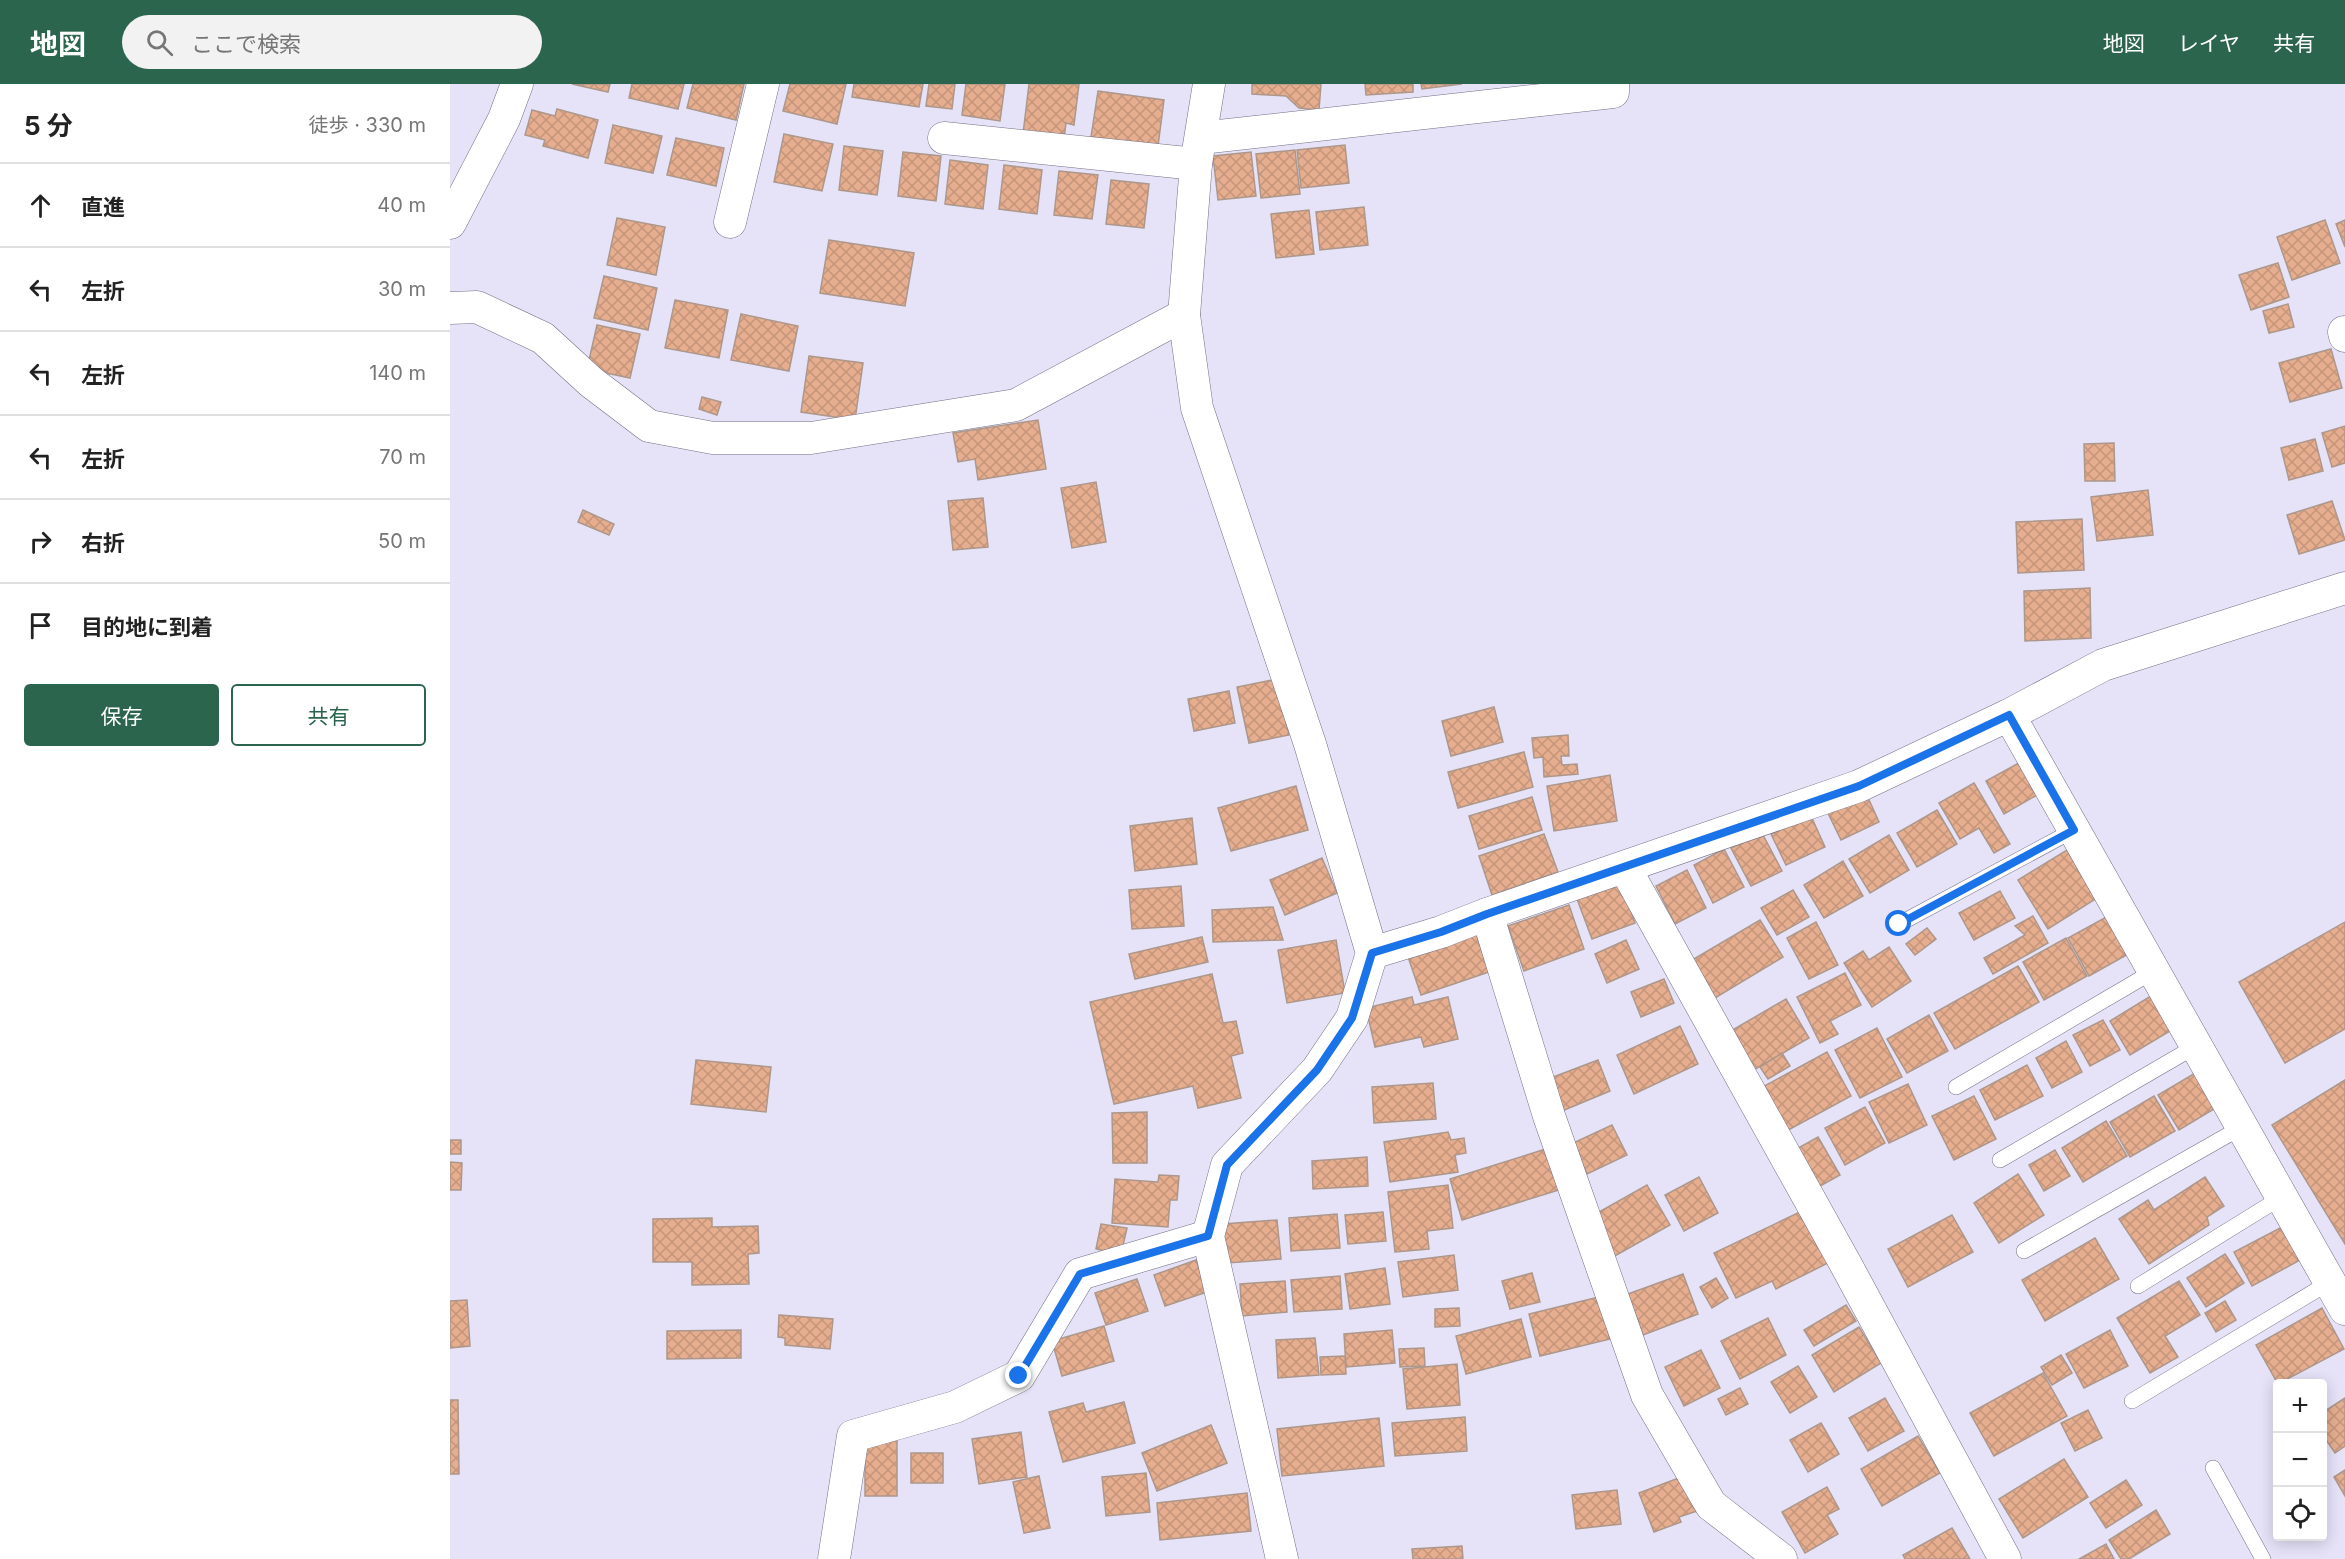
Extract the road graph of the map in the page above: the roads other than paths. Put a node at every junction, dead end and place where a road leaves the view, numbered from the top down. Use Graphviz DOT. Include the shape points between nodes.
graph roads {
  1 [pos="517,84"];
  2 [pos="763,84"];
  3 [pos="1209,84"];
  4 [pos="1613,84"];
  5 [pos="944,138"];
  6 [pos="1199,151"];
  7 [pos="730,222"];
  8 [pos="450,223"];
  9 [pos="450,308"];
  10 [pos="1184,315"];
  11 [pos="2345,588"];
  12 [pos="2009,715"];
  13 [pos="2074,830"];
  14 [pos="1625,868"];
  15 [pos="1487,914"];
  16 [pos="1899,924"];
  17 [pos="1372,953"];
  18 [pos="2154,971"];
  19 [pos="2196,1046"];
  20 [pos="1956,1087"];
  21 [pos="2242,1127"];
  22 [pos="2000,1160"];
  23 [pos="2282,1197"];
  24 [pos="1208,1236"];
  25 [pos="2024,1251"];
  26 [pos="2330,1282"];
  27 [pos="2138,1286"];
  28 [pos="2345,1310"];
  29 [pos="2132,1401"];
  30 [pos="2212,1468"];
  31 [pos="834,1559"];
  32 [pos="1282,1559"];
  33 [pos="1781,1559"];
  34 [pos="2005,1559"];
  35 [pos="2263,1559"];
  1 -- 8 [label="street" via="504,119"];
  2 -- 7 [label="street"];
  3 -- 6 [label="street"];
  4 -- 6 [label="street" via="1613,92"];
  5 -- 6 [label="street"];
  6 -- 10 [label="street"];
  9 -- 10 [label="street" via="477,307 543,338 591,382 649,426 713,438 811,438 1016,405"];
  10 -- 17 [label="street" via="1197,408 1310,744"];
  11 -- 12 [label="street" via="2103,665"];
  12 -- 13 [label="street"];
  12 -- 14 [label="street" via="1859,786"];
  13 -- 16 [label="lane"];
  13 -- 18 [label="street"];
  14 -- 15 [label="street"];
  14 -- 34 [label="street"];
  15 -- 17 [label="street"];
  15 -- 33 [label="street" via="1549,1116 1647,1395 1711,1505"];
  17 -- 24 [label="street" via="1352,1018 1317,1070 1227,1165"];
  18 -- 19 [label="street"];
  18 -- 20 [label="lane"];
  19 -- 21 [label="street"];
  19 -- 22 [label="lane"];
  21 -- 23 [label="street"];
  21 -- 25 [label="lane"];
  23 -- 26 [label="street"];
  23 -- 27 [label="lane"];
  24 -- 31 [label="street" via="1080,1274 1019,1376 955,1407 853,1436"];
  24 -- 32 [label="street"];
  26 -- 28 [label="street"];
  26 -- 29 [label="lane"];
  30 -- 35 [label="lane"];
}
